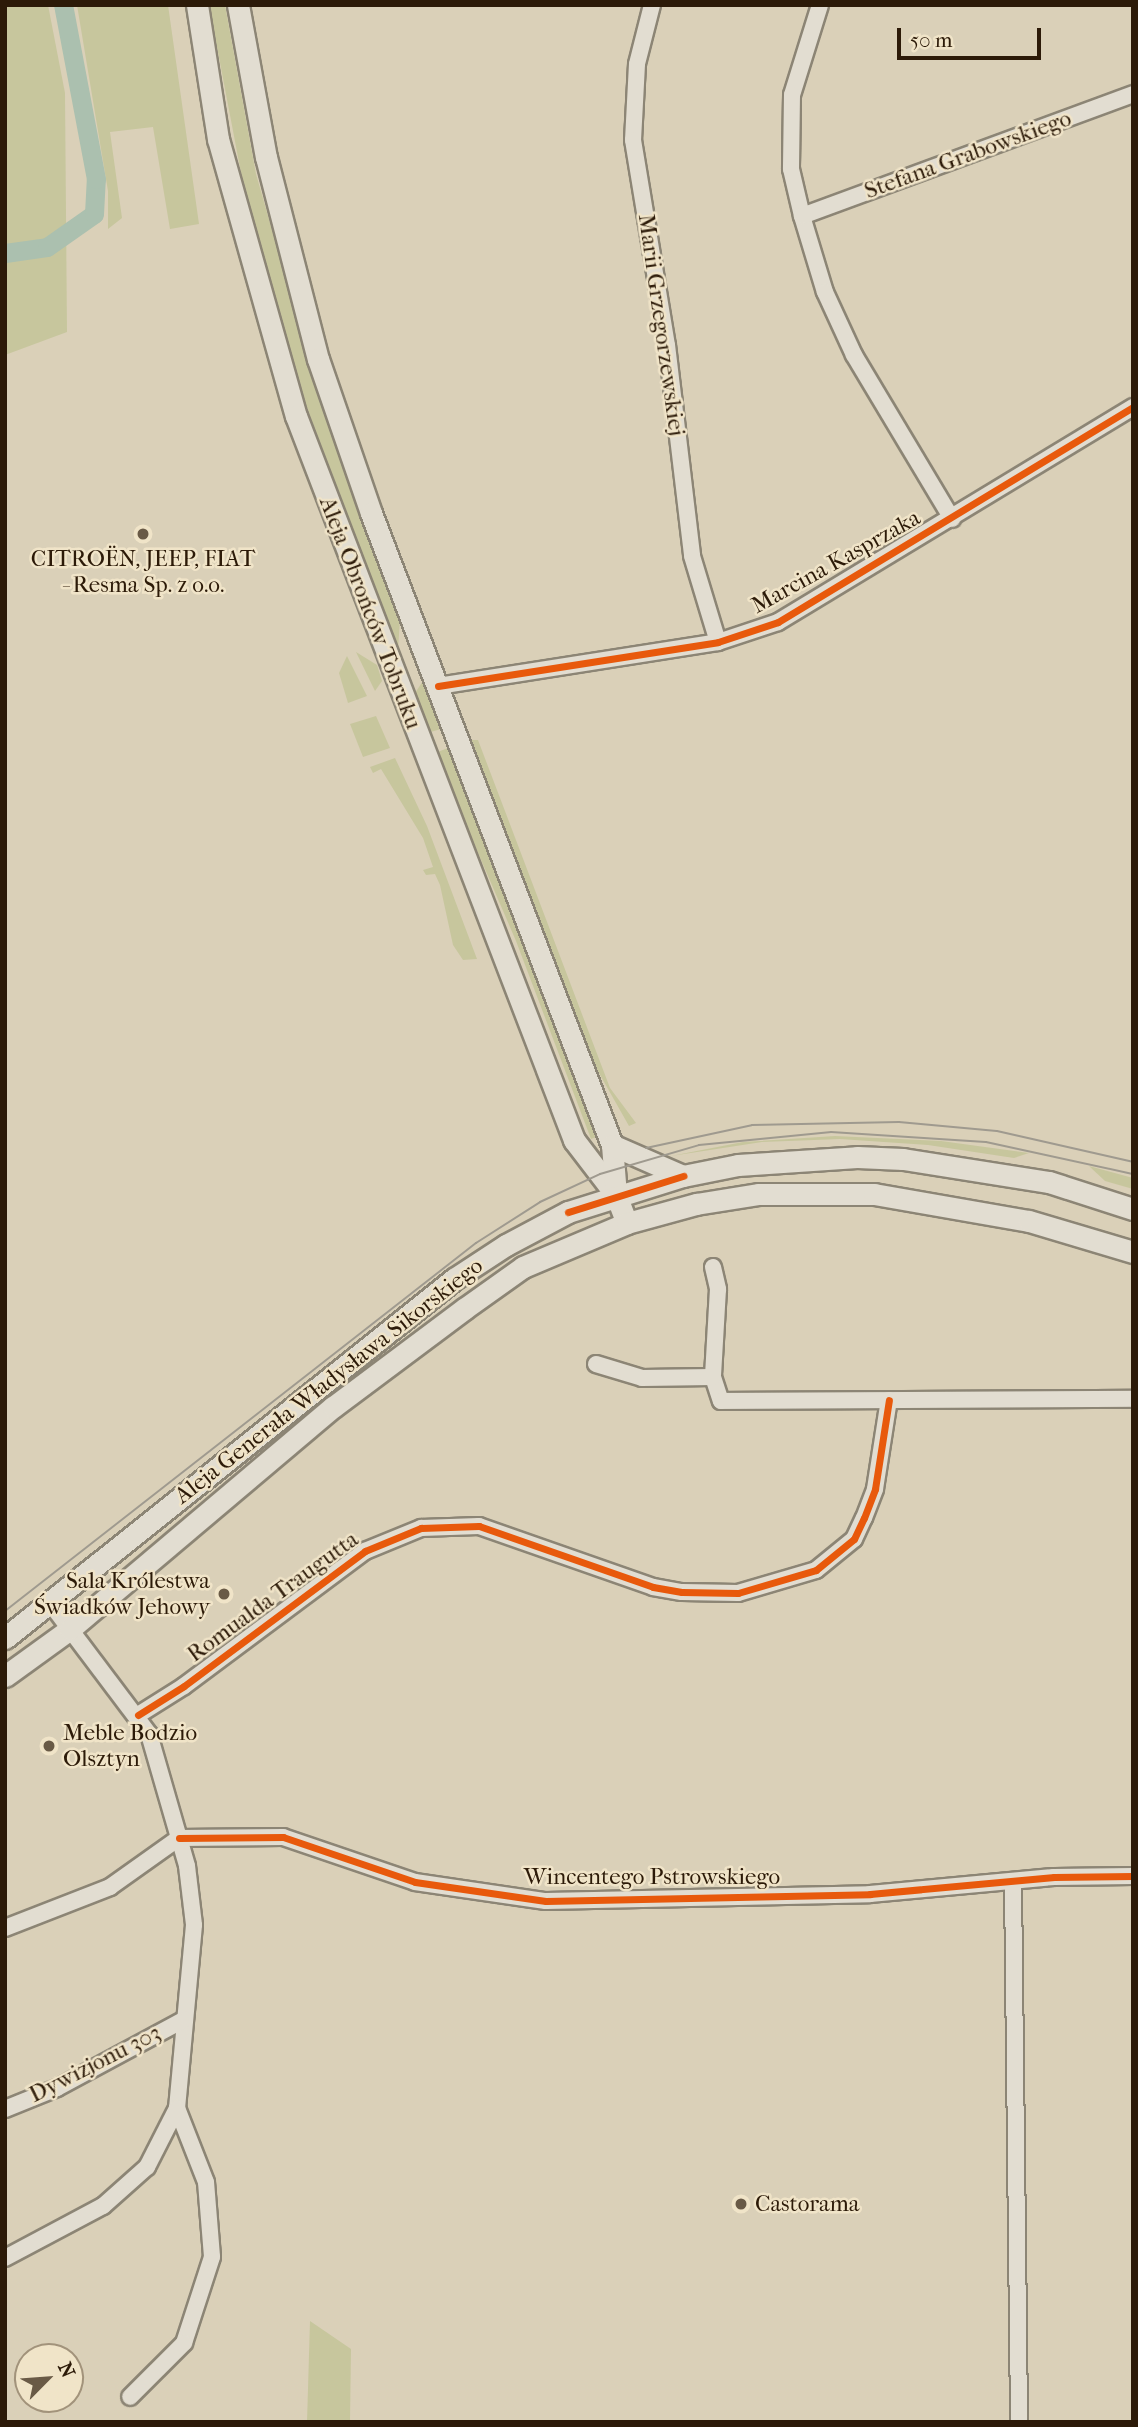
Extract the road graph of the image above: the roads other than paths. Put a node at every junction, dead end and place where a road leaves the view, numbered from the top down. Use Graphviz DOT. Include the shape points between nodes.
graph roads {
  1 [pos="197,5"];
  2 [pos="238,5"];
  3 [pos="652,5"];
  4 [pos="820,5"];
  5 [pos="1133,94"];
  6 [pos="802,216"];
  7 [pos="1133,408"];
  8 [pos="952,519"];
  9 [pos="718,642"];
  10 [pos="438,686"];
  11 [pos="612,1145"];
  12 [pos="683,1176"];
  13 [pos="616,1195"];
  14 [pos="1133,1209"];
  15 [pos="627,1223"];
  16 [pos="1133,1252"];
  17 [pos="713,1267"];
  18 [pos="596,1364"];
  19 [pos="713,1377"];
  20 [pos="1133,1399"];
  21 [pos="889,1400"];
  22 [pos="51,1604"];
  23 [pos="70,1629"];
  24 [pos="5,1638"];
  25 [pos="5,1676"];
  26 [pos="138,1715"];
  27 [pos="179,1838"];
  28 [pos="1133,1876"];
  29 [pos="1013,1881"];
  30 [pos="5,1928"];
  31 [pos="185,2019"];
  32 [pos="177,2108"];
  33 [pos="5,2109"];
  34 [pos="5,2258"];
  35 [pos="130,2397"];
  36 [pos="1019,2422"];
  1 -- 13 [label="main road, Aleja Obrońców Tobruku" via="218,139 296,416 574,1140"];
  2 -- 10 [label="main road, Aleja Obrońców Tobruku" via="266,157 318,359"];
  3 -- 9 [label="street, Marii Grzegorzewskiej" via="637,64 633,140 667,345 692,556"];
  4 -- 6 [label="street" via="792,94 791,169"];
  5 -- 6 [label="street, Stefana Grabowskiego"];
  6 -- 8 [label="street" via="825,292 854,355"];
  7 -- 8 [label="street, Marcina Kasprzaka"];
  8 -- 9 [label="street, Marcina Kasprzaka" via="778,622"];
  9 -- 10 [label="street, Marcina Kasprzaka"];
  10 -- 11 [label="main road, Aleja Obrońców Tobruku"];
  11 -- 12 [label="main road"];
  11 -- 13 [label="main road, Aleja Obrońców Tobruku"];
  12 -- 13 [label="main road, Aleja Generała Władysława Sikorskiego"];
  12 -- 14 [label="main road, Aleja Generała Władysława Sikorskiego" via="791,1159 903,1159 1049,1182"];
  13 -- 15 [label="main road, Aleja Obrońców Tobruku"];
  13 -- 22 [label="main road, Aleja Generała Władysława Sikorskiego" via="550,1221 454,1279"];
  15 -- 16 [label="main road, Aleja Generała Władysława Sikorskiego" via="696,1204 759,1194 874,1194 1029,1221"];
  15 -- 23 [label="main road, Aleja Generała Władysława Sikorskiego" via="540,1258 464,1308 333,1407"];
  17 -- 19 [label="street" via="718,1289"];
  18 -- 19 [label="street" via="642,1378"];
  19 -- 21 [label="street" via="721,1401"];
  20 -- 21 [label="street"];
  21 -- 26 [label="street, Romualda Traugutta" via="875,1489 864,1518 854,1539 816,1570 738,1593 682,1592 653,1587 479,1526 421,1528 365,1551"];
  22 -- 23 [label="street"];
  22 -- 24 [label="main road, Aleja Generała Władysława Sikorskiego"];
  23 -- 25 [label="main road, Aleja Generała Władysława Sikorskiego"];
  23 -- 26 [label="street, Dywizjonu 303"];
  26 -- 27 [label="street, Dywizjonu 303" via="149,1734 167,1811"];
  27 -- 29 [label="street, Wincentego Pstrowskiego" via="284,1837 415,1882 546,1901 870,1894"];
  27 -- 30 [label="street" via="110,1887"];
  27 -- 31 [label="street, Dywizjonu 303" via="194,1925"];
  28 -- 29 [label="street, Wincentego Pstrowskiego"];
  29 -- 36 [label="street"];
  31 -- 32 [label="street, Dywizjonu 303"];
  31 -- 33 [label="street, Dywizjonu 303" via="57,2088"];
  32 -- 34 [label="street, Dywizjonu 303" via="147,2167 103,2206"];
  32 -- 35 [label="street, Dywizjonu 303" via="206,2182 212,2257 184,2343"];
}
